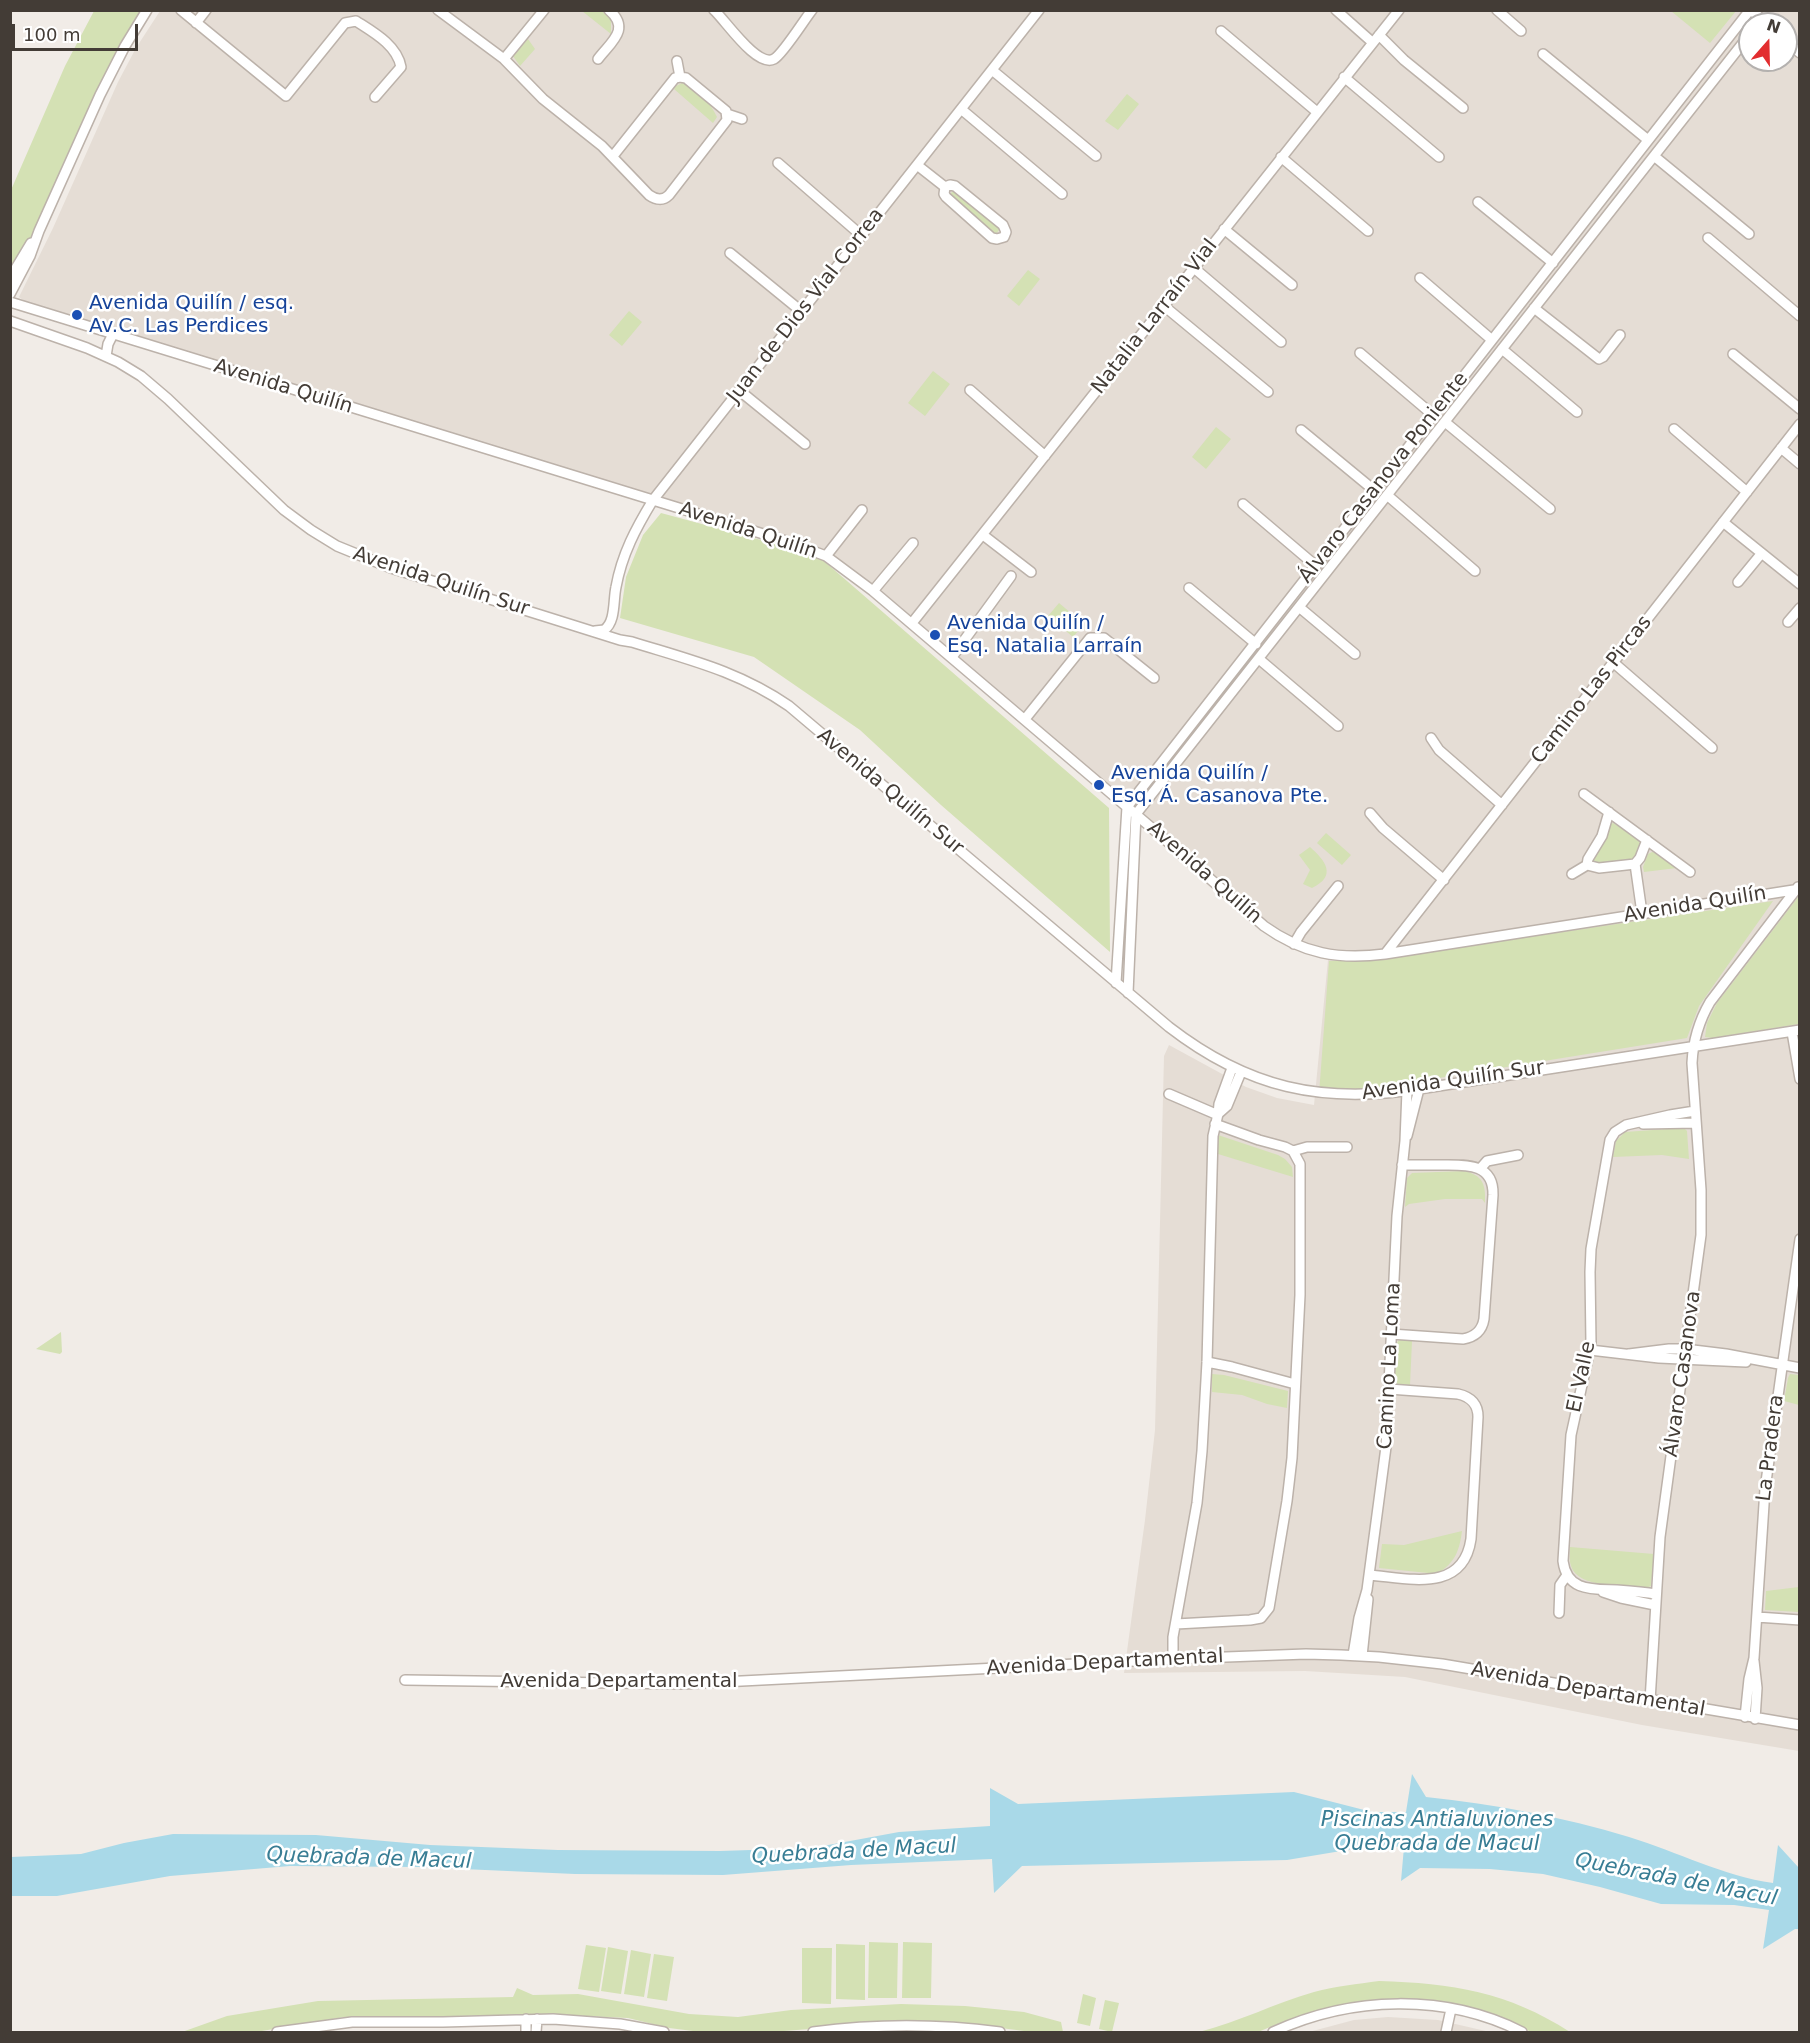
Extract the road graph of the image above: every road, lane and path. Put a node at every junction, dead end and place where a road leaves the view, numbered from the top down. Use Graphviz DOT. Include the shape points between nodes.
graph roads {
  1 [pos="147,10"];
  2 [pos="181,10"];
  3 [pos="438,10"];
  4 [pos="544,10"];
  5 [pos="609,10"];
  6 [pos="812,10"];
  7 [pos="1039,10"];
  8 [pos="1336,10"];
  9 [pos="1399,10"];
  10 [pos="1497,10"];
  11 [pos="1750,10"];
  12 [pos="202,12"];
  13 [pos="720,12"];
  14 [pos="196,23"];
  15 [pos="619,24"];
  16 [pos="630,25"];
  17 [pos="1521,31"];
  18 [pos="1221,32"];
  19 [pos="1376,38"];
  20 [pos="1738,49"];
  21 [pos="1543,54"];
  22 [pos="504,59"];
  23 [pos="598,59"];
  24 [pos="677,61"];
  25 [pos="992,70"];
  26 [pos="680,77"];
  27 [pos="1344,77"];
  28 [pos="375,98"];
  29 [pos="1463,108"];
  30 [pos="961,109"];
  31 [pos="1317,112"];
  32 [pos="727,114"];
  33 [pos="1666,118"];
  34 [pos="742,119"];
  35 [pos="1677,127"];
  36 [pos="1647,140"];
  37 [pos="613,156"];
  38 [pos="1096,156"];
  39 [pos="1654,156"];
  40 [pos="1281,157"];
  41 [pos="1439,157"];
  42 [pos="778,163"];
  43 [pos="917,165"];
  44 [pos="945,187"];
  45 [pos="1062,194"];
  46 [pos="1478,202"];
  47 [pos="1224,229"];
  48 [pos="39,231"];
  49 [pos="1368,231"];
  50 [pos="1749,234"];
  51 [pos="862,236"];
  52 [pos="1708,238"];
  53 [pos="730,253"];
  54 [pos="1552,263"];
  55 [pos="1194,268"];
  56 [pos="10,278"];
  57 [pos="1420,278"];
  58 [pos="1292,285"];
  59 [pos="10,294"];
  60 [pos="10,302"];
  61 [pos="1164,306"];
  62 [pos="1534,308"];
  63 [pos="801,312"];
  64 [pos="1800,316"];
  65 [pos="10,321"];
  66 [pos="97,329"];
  67 [pos="113,334"];
  68 [pos="1620,335"];
  69 [pos="1492,340"];
  70 [pos="1281,342"];
  71 [pos="87,348"];
  72 [pos="1502,349"];
  73 [pos="1360,353"];
  74 [pos="1733,354"];
  75 [pos="106,356"];
  76 [pos="1465,375"];
  77 [pos="1475,384"];
  78 [pos="970,390"];
  79 [pos="740,391"];
  80 [pos="1268,392"];
  81 [pos="1800,409"];
  82 [pos="1576,412"];
  83 [pos="1433,416"];
  84 [pos="1445,422"];
  85 [pos="1800,424"];
  86 [pos="1674,429"];
  87 [pos="1301,430"];
  88 [pos="805,444"];
  89 [pos="1780,448"];
  90 [pos="1045,456"];
  91 [pos="1800,464"];
  92 [pos="1374,491"];
  93 [pos="1747,492"];
  94 [pos="1387,495"];
  95 [pos="653,500"];
  96 [pos="1243,504"];
  97 [pos="1550,509"];
  98 [pos="862,510"];
  99 [pos="1724,522"];
  100 [pos="983,535"];
  101 [pos="913,543"];
  102 [pos="1761,554"];
  103 [pos="826,556"];
  104 [pos="1316,567"];
  105 [pos="1475,571"];
  106 [pos="1031,572"];
  107 [pos="1011,576"];
  108 [pos="1738,582"];
  109 [pos="1800,584"];
  110 [pos="1188,588"];
  111 [pos="1298,590"];
  112 [pos="873,591"];
  113 [pos="1307,597"];
  114 [pos="1299,607"];
  115 [pos="1800,608"];
  116 [pos="611,621"];
  117 [pos="1788,622"];
  118 [pos="912,623"];
  119 [pos="587,630"];
  120 [pos="632,642"];
  121 [pos="1256,644"];
  122 [pos="1354,654"];
  123 [pos="952,657"];
  124 [pos="1258,659"];
  125 [pos="1614,663"];
  126 [pos="1154,678"];
  127 [pos="1025,720"];
  128 [pos="1338,726"];
  129 [pos="1431,738"];
  130 [pos="1712,748"];
  131 [pos="1584,794"];
  132 [pos="1502,805"];
  133 [pos="1127,807"];
  134 [pos="1609,812"];
  135 [pos="1370,813"];
  136 [pos="1136,814"];
  137 [pos="1647,840"];
  138 [pos="1635,864"];
  139 [pos="1587,865"];
  140 [pos="1690,872"];
  141 [pos="1572,874"];
  142 [pos="1444,880"];
  143 [pos="1338,886"];
  144 [pos="1799,888"];
  145 [pos="1642,914"];
  146 [pos="1294,944"];
  147 [pos="1385,954"];
  148 [pos="1116,983"];
  149 [pos="1128,993"];
  150 [pos="1796,1031"];
  151 [pos="1693,1046"];
  152 [pos="1237,1070"];
  153 [pos="1800,1079"];
  154 [pos="1419,1089"];
  155 [pos="1407,1091"];
  156 [pos="1169,1094"];
  157 [pos="1695,1111"];
  158 [pos="1217,1118"];
  159 [pos="1696,1123"];
  160 [pos="1634,1124"];
  161 [pos="1405,1141"];
  162 [pos="1347,1147"];
  163 [pos="1293,1150"];
  164 [pos="1518,1155"];
  165 [pos="1402,1165"];
  166 [pos="1480,1169"];
  167 [pos="1800,1239"];
  168 [pos="1391,1334"];
  169 [pos="1685,1349"];
  170 [pos="1590,1350"];
  171 [pos="1629,1354"];
  172 [pos="1684,1360"];
  173 [pos="1756,1361"];
  174 [pos="1207,1362"];
  175 [pos="1782,1364"];
  176 [pos="1800,1368"];
  177 [pos="1295,1384"];
  178 [pos="1389,1389"];
  179 [pos="1369,1575"];
  180 [pos="1567,1575"];
  181 [pos="1598,1590"];
  182 [pos="1656,1594"];
  183 [pos="1655,1605"];
  184 [pos="1559,1613"];
  185 [pos="1756,1617"];
  186 [pos="1800,1620"];
  187 [pos="1176,1624"];
  188 [pos="1358,1655"];
  189 [pos="1173,1659"];
  190 [pos="1754,1659"];
  191 [pos="405,1680"];
  192 [pos="1650,1701"];
  193 [pos="1745,1717"];
  194 [pos="1755,1719"];
  195 [pos="1800,1725"];
  196 [pos="1451,2009"];
  197 [pos="526,2019"];
  198 [pos="537,2019"];
  199 [pos="874,2030"];
  200 [pos="277,2032"];
  201 [pos="526,2032"];
  202 [pos="536,2032"];
  203 [pos="664,2032"];
  204 [pos="813,2032"];
  205 [pos="1000,2032"];
  206 [pos="1273,2032"];
  207 [pos="1446,2032"];
  208 [pos="1522,2032"];
  1 -- 48 [label="street" via="100,94"];
  2 -- 14 [label="street"];
  3 -- 22 [label="street"];
  4 -- 22 [label="street"];
  5 -- 15 [label="street"];
  6 -- 13 [label="street" via="778,56 768,61 752,52"];
  7 -- 25 [label="street, Juan de Dios Vial Correa"];
  8 -- 19 [label="street"];
  9 -- 19 [label="street, Natalia Larraín Vial"];
  10 -- 17 [label="street"];
  11 -- 33 [label="street, Álvaro Casanova Poniente"];
  12 -- 14 [label="street"];
  14 -- 28 [label="street" via="286,96 345,23 356,21 379,35 399,57 401,67"];
  15 -- 16 [label="street"];
  15 -- 23 [label="street" via="618,34"];
  18 -- 31 [label="street"];
  19 -- 27 [label="street, Natalia Larraín Vial"];
  19 -- 29 [label="street"];
  20 -- 35 [label="street, Álvaro Casanova Poniente"];
  21 -- 36 [label="street"];
  22 -- 37 [label="street" via="543,99"];
  24 -- 26 [label="street"];
  25 -- 30 [label="street, Juan de Dios Vial Correa"];
  25 -- 38 [label="street"];
  26 -- 32 [label="street" via="694,84"];
  26 -- 37 [label="street" via="675,78"];
  27 -- 31 [label="street, Natalia Larraín Vial"];
  27 -- 41 [label="street"];
  30 -- 43 [label="street, Juan de Dios Vial Correa"];
  30 -- 45 [label="street"];
  31 -- 40 [label="street, Natalia Larraín Vial"];
  32 -- 34 [label="street"];
  32 -- 37 [label="street" via="725,124 663,199 650,195"];
  33 -- 35 [label="street"];
  33 -- 36 [label="street, Álvaro Casanova Poniente"];
  35 -- 39 [label="street, Álvaro Casanova Poniente"];
  36 -- 54 [label="street, Álvaro Casanova Poniente"];
  39 -- 50 [label="street"];
  39 -- 62 [label="street, Álvaro Casanova Poniente"];
  40 -- 47 [label="street, Natalia Larraín Vial"];
  40 -- 49 [label="street"];
  42 -- 51 [label="street"];
  43 -- 44 [label="street"];
  43 -- 51 [label="street, Juan de Dios Vial Correa"];
  44 -- 44 [label="street" via="945,197 992,238 1004,237 1003,225 955,186"];
  46 -- 54 [label="street"];
  47 -- 55 [label="street, Natalia Larraín Vial"];
  47 -- 58 [label="street"];
  48 -- 56 [label="street"];
  48 -- 59 [label="street"];
  51 -- 63 [label="street, Juan de Dios Vial Correa"];
  52 -- 64 [label="street"];
  53 -- 63 [label="street"];
  54 -- 69 [label="street, Álvaro Casanova Poniente"];
  55 -- 61 [label="street, Natalia Larraín Vial"];
  55 -- 70 [label="street"];
  57 -- 69 [label="street"];
  60 -- 66 [label="street, Avenida Quilín"];
  61 -- 80 [label="street"];
  61 -- 90 [label="street, Natalia Larraín Vial"];
  62 -- 68 [label="street" via="1599,359"];
  62 -- 72 [label="street, Álvaro Casanova Poniente"];
  63 -- 79 [label="street, Juan de Dios Vial Correa"];
  65 -- 71 [label="street, Avenida Quilín Sur"];
  66 -- 67 [label="street, Avenida Quilín"];
  66 -- 71 [label="street"];
  67 -- 75 [label="street"];
  67 -- 95 [label="street, Avenida Quilín"];
  69 -- 76 [label="street, Álvaro Casanova Poniente"];
  71 -- 75 [label="street, Avenida Quilín Sur"];
  72 -- 77 [label="street, Álvaro Casanova Poniente"];
  72 -- 82 [label="street"];
  73 -- 83 [label="street"];
  74 -- 81 [label="street"];
  75 -- 119 [label="street, Avenida Quilín Sur" via="153,386 284,510 324,539 391,568"];
  76 -- 77 [label="street"];
  76 -- 83 [label="street, Álvaro Casanova Poniente"];
  77 -- 84 [label="street, Álvaro Casanova Poniente"];
  78 -- 90 [label="street"];
  79 -- 88 [label="street"];
  79 -- 95 [label="street, Juan de Dios Vial Correa"];
  83 -- 92 [label="street, Álvaro Casanova Poniente"];
  84 -- 94 [label="street, Álvaro Casanova Poniente"];
  84 -- 97 [label="street"];
  85 -- 89 [label="street, Camino Las Pircas"];
  86 -- 93 [label="street"];
  87 -- 92 [label="street"];
  89 -- 91 [label="street"];
  89 -- 93 [label="street, Camino Las Pircas"];
  90 -- 100 [label="street, Natalia Larraín Vial"];
  92 -- 104 [label="street, Álvaro Casanova Poniente"];
  93 -- 99 [label="street, Camino Las Pircas"];
  94 -- 105 [label="street"];
  94 -- 113 [label="street, Álvaro Casanova Poniente"];
  95 -- 103 [label="street, Avenida Quilín"];
  95 -- 116 [label="street, Juan de Dios Vial Correa" via="625,552"];
  96 -- 104 [label="street"];
  98 -- 103 [label="street"];
  99 -- 102 [label="street"];
  99 -- 125 [label="street, Camino Las Pircas"];
  100 -- 106 [label="street"];
  100 -- 118 [label="street, Natalia Larraín Vial"];
  101 -- 112 [label="street"];
  102 -- 108 [label="street"];
  102 -- 109 [label="street"];
  103 -- 112 [label="street, Avenida Quilín"];
  104 -- 111 [label="street, Álvaro Casanova Poniente"];
  107 -- 123 [label="street"];
  110 -- 121 [label="street"];
  111 -- 113 [label="street"];
  111 -- 121 [label="street, Álvaro Casanova Poniente"];
  112 -- 118 [label="street, Avenida Quilín"];
  113 -- 114 [label="street, Álvaro Casanova Poniente"];
  114 -- 122 [label="street"];
  114 -- 124 [label="street, Álvaro Casanova Poniente"];
  115 -- 117 [label="street"];
  116 -- 119 [label="street" via="603,630"];
  116 -- 120 [label="street" via="616,633"];
  118 -- 123 [label="street, Avenida Quilín"];
  119 -- 120 [label="street, Avenida Quilín Sur"];
  120 -- 148 [label="street, Avenida Quilín Sur" via="734,674 789,706"];
  121 -- 133 [label="street, Álvaro Casanova Poniente"];
  123 -- 127 [label="street, Avenida Quilín"];
  124 -- 128 [label="street"];
  124 -- 136 [label="street, Álvaro Casanova Poniente"];
  125 -- 130 [label="street"];
  125 -- 132 [label="street, Camino Las Pircas"];
  126 -- 127 [label="street" via="1104,638 1090,638"];
  127 -- 133 [label="street, Avenida Quilín"];
  129 -- 132 [label="street" via="1439,750"];
  131 -- 134 [label="street"];
  132 -- 142 [label="street, Camino Las Pircas"];
  133 -- 136 [label="street, Avenida Quilín"];
  133 -- 148 [label="street"];
  134 -- 137 [label="street"];
  134 -- 139 [label="street"];
  135 -- 142 [label="street" via="1377,824"];
  136 -- 146 [label="street, Avenida Quilín" via="1260,922"];
  136 -- 149 [label="street"];
  137 -- 138 [label="street"];
  137 -- 140 [label="street"];
  138 -- 139 [label="street" via="1599,868"];
  138 -- 145 [label="street"];
  139 -- 141 [label="street"];
  142 -- 147 [label="street, Camino Las Pircas"];
  143 -- 146 [label="street"];
  144 -- 145 [label="street, Avenida Quilín"];
  144 -- 151 [label="street, Álvaro Casanova" via="1710,1002"];
  145 -- 147 [label="street, Avenida Quilín"];
  146 -- 147 [label="street, Avenida Quilín" via="1338,957"];
  148 -- 149 [label="street, Avenida Quilín Sur"];
  149 -- 152 [label="street, Avenida Quilín Sur" via="1189,1042"];
  150 -- 151 [label="street, Avenida Quilín Sur"];
  150 -- 153 [label="street"];
  151 -- 154 [label="street, Avenida Quilín Sur"];
  151 -- 157 [label="street, Álvaro Casanova"];
  152 -- 155 [label="street, Avenida Quilín Sur" via="1317,1093 1366,1095"];
  152 -- 158 [label="street" via="1219,1104"];
  154 -- 155 [label="street, Avenida Quilín Sur"];
  154 -- 161 [label="street, Camino La Loma"];
  155 -- 161 [label="street, Camino La Loma"];
  156 -- 158 [label="street"];
  157 -- 159 [label="street, Álvaro Casanova"];
  157 -- 160 [label="street, El Valle"];
  158 -- 163 [label="street"];
  158 -- 174 [label="street" via="1213,1136"];
  159 -- 160 [label="street"];
  159 -- 169 [label="street, Álvaro Casanova" via="1701,1235"];
  160 -- 170 [label="street, El Valle" via="1615,1131 1606,1151 1591,1249"];
  161 -- 165 [label="street, Camino La Loma"];
  162 -- 163 [label="street"];
  163 -- 177 [label="street" via="1301,1174"];
  164 -- 166 [label="street" via="1487,1161"];
  165 -- 166 [label="street" via="1467,1165"];
  165 -- 168 [label="street, Camino La Loma"];
  166 -- 168 [label="street" via="1490,1179 1493,1190 1482,1327 1472,1337 1463,1338"];
  167 -- 175 [label="street, La Pradera"];
  168 -- 178 [label="street, Camino La Loma"];
  169 -- 171 [label="street"];
  169 -- 172 [label="street, Álvaro Casanova"];
  169 -- 173 [label="street"];
  170 -- 171 [label="street"];
  170 -- 180 [label="street, El Valle" via="1570,1435 1563,1561"];
  171 -- 172 [label="street"];
  172 -- 173 [label="street"];
  172 -- 182 [label="street, Álvaro Casanova"];
  173 -- 175 [label="street"];
  174 -- 177 [label="street"];
  174 -- 187 [label="street" via="1197,1503"];
  175 -- 176 [label="street"];
  175 -- 185 [label="street, La Pradera" via="1765,1489"];
  177 -- 187 [label="street" via="1287,1501 1266,1614 1250,1620"];
  178 -- 179 [label="street, Camino La Loma" via="1383,1484"];
  178 -- 179 [label="street" via="1458,1394 1474,1402 1478,1418 1471,1539 1461,1564 1449,1575 1431,1580"];
  179 -- 188 [label="street, Camino La Loma" via="1359,1618"];
  180 -- 181 [label="street" via="1578,1585"];
  180 -- 184 [label="street" via="1560,1585"];
  181 -- 182 [label="street"];
  181 -- 183 [label="street"];
  182 -- 183 [label="street, Álvaro Casanova"];
  183 -- 192 [label="street, Álvaro Casanova"];
  185 -- 186 [label="street"];
  185 -- 190 [label="street, La Pradera"];
  187 -- 189 [label="street"];
  188 -- 189 [label="street, Avenida Departamental"];
  188 -- 192 [label="street, Avenida Departamental" via="1442,1664"];
  189 -- 191 [label="street, Avenida Departamental" via="683,1684"];
  190 -- 193 [label="street, La Pradera"];
  190 -- 194 [label="street, La Pradera"];
  192 -- 193 [label="street, Avenida Departamental"];
  193 -- 194 [label="street, Avenida Departamental"];
  194 -- 195 [label="street, Avenida Departamental"];
  196 -- 206 [label="street" via="1367,2005 1319,2015"];
  196 -- 207 [label="street"];
  196 -- 208 [label="street"];
  197 -- 198 [label="street"];
  197 -- 200 [label="street" via="352,2022"];
  197 -- 201 [label="street"];
  198 -- 202 [label="street"];
  198 -- 203 [label="street" via="604,2022"];
  199 -- 204 [label="street"];
  199 -- 205 [label="street" via="938,2027"];
}
